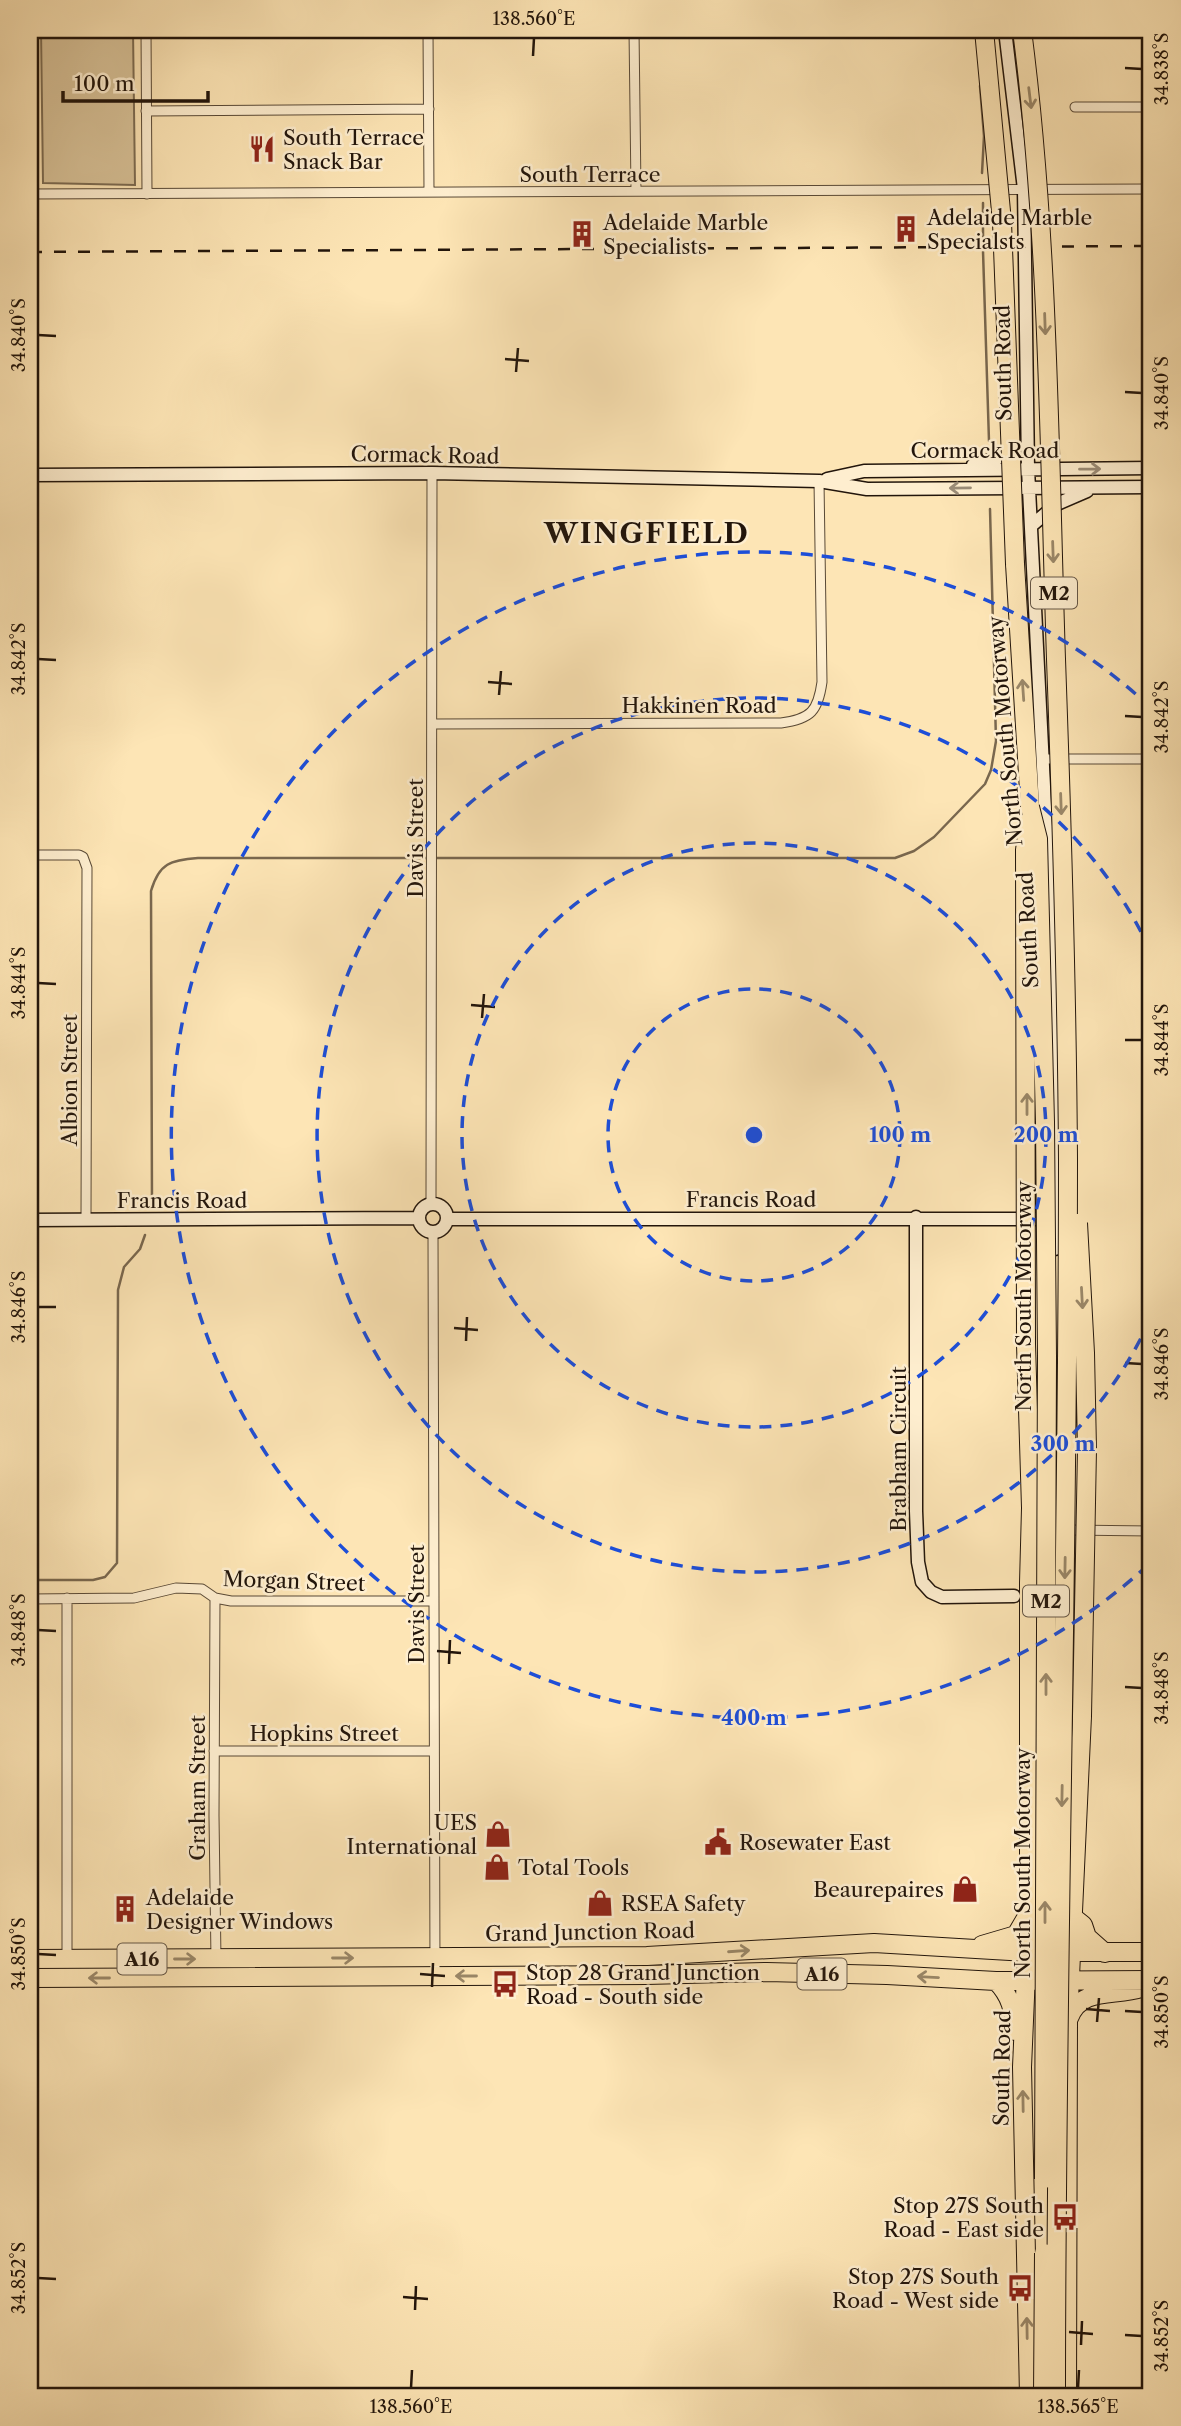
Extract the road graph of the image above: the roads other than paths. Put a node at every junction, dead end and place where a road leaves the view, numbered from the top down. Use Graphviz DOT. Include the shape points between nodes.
graph roads {
  1 [pos="32,30"];
  2 [pos="146,30"];
  3 [pos="428,30"];
  4 [pos="634,30"];
  5 [pos="984,30"];
  6 [pos="1005,30"];
  7 [pos="1022,30"];
  8 [pos="1075,107"];
  9 [pos="1151,107"];
  10 [pos="429,109"];
  11 [pos="146,111"];
  12 [pos="1024,189"];
  13 [pos="1151,189"];
  14 [pos="636,191"];
  15 [pos="429,192"];
  16 [pos="31,194"];
  17 [pos="147,194"];
  18 [pos="1027,436"];
  19 [pos="1151,468"];
  20 [pos="959,469"];
  21 [pos="1028,469"];
  22 [pos="432,472"];
  23 [pos="30,475"];
  24 [pos="820,481"];
  25 [pos="1029,487"];
  26 [pos="1104,487"];
  27 [pos="1151,487"];
  28 [pos="1031,526"];
  29 [pos="433,724"];
  30 [pos="1042,759"];
  31 [pos="1151,759"];
  32 [pos="1030,807"];
  33 [pos="30,855"];
  34 [pos="1068,1157"];
  35 [pos="431,1204"];
  36 [pos="916,1217"];
  37 [pos="419,1218"];
  38 [pos="86,1219"];
  39 [pos="447,1219"];
  40 [pos="1055,1219"];
  41 [pos="30,1220"];
  42 [pos="433,1232"];
  43 [pos="1069,1531"];
  44 [pos="1151,1531"];
  45 [pos="1029,1583"];
  46 [pos="1014,1596"];
  47 [pos="67,1598"];
  48 [pos="215,1598"];
  49 [pos="30,1599"];
  50 [pos="434,1601"];
  51 [pos="1029,1615"];
  52 [pos="214,1751"];
  53 [pos="434,1751"];
  54 [pos="1029,1905"];
  55 [pos="1073,1917"];
  56 [pos="972,1949"];
  57 [pos="1026,1952"];
  58 [pos="1151,1952"];
  59 [pos="1071,1953"];
  60 [pos="1105,1953"];
  61 [pos="435,1957"];
  62 [pos="216,1958"];
  63 [pos="30,1959"];
  64 [pos="67,1959"];
  65 [pos="435,1976"];
  66 [pos="216,1977"];
  67 [pos="30,1978"];
  68 [pos="68,1978"];
  69 [pos="996,1981"];
  70 [pos="1071,1981"];
  71 [pos="1026,1982"];
  72 [pos="1151,1982"];
  73 [pos="1068,2020"];
  74 [pos="1024,2025"];
  75 [pos="1022,2067"];
  76 [pos="1029,2396"];
  77 [pos="1043,2396"];
  78 [pos="1056,2396"];
  79 [pos="1067,2396"];
  1 -- 16 [label="street"];
  2 -- 11 [label="street"];
  3 -- 10 [label="street"];
  4 -- 14 [label="street"];
  32 -- 5 [label="highway, North South Motorway / M2, one-way, bridge" via="1014,551 1002,222"];
  6 -- 12 [label="street, South Road"];
  7 -- 34 [label="highway, North South Motorway / M2, one-way, bridge" via="1043,275 1066,948"];
  8 -- 9 [label="street"];
  10 -- 11 [label="street"];
  10 -- 15 [label="street"];
  11 -- 17 [label="street"];
  12 -- 13 [label="street, South Terrace"];
  12 -- 14 [label="street, South Terrace"];
  12 -- 18 [label="street, South Road"];
  14 -- 15 [label="street, South Terrace"];
  15 -- 17 [label="street, South Terrace"];
  16 -- 17 [label="street, South Terrace"];
  18 -- 20 [label="street" via="1002,457"];
  18 -- 21 [label="street, South Road"];
  21 -- 19 [label="street, Cormack Road, one-way"];
  20 -- 21 [label="street, Cormack Road"];
  20 -- 24 [label="street, Cormack Road" via="864,471"];
  21 -- 25 [label="street, South Road"];
  22 -- 23 [label="street, Cormack Road"];
  22 -- 24 [label="street, Cormack Road"];
  22 -- 29 [label="street, Davis Street"];
  25 -- 24 [label="street, Cormack Road, one-way" via="867,489"];
  24 -- 29 [label="street, Hakkinen Road" via="822,682 816,708 808,716 781,723"];
  25 -- 26 [label="street, Cormack Road"];
  25 -- 28 [label="street, South Road"];
  26 -- 27 [label="street, Cormack Road"];
  26 -- 28 [label="street" via="1057,504"];
  28 -- 30 [label="street, South Road"];
  29 -- 35 [label="street, Davis Street"];
  30 -- 31 [label="street"];
  30 -- 40 [label="street, South Road" via="1054,985"];
  45 -- 32 [label="highway, South Road, one-way, bridge" via="1026,850"];
  77 -- 32 [label="highway, North South Motorway / M2, one-way, bridge" via="1045,1122 1038,839"];
  33 -- 38 [label="street, Albion Street" via="79,855 87,868"];
  34 -- 55 [label="highway, one-way, bridge" via="1079,1229 1087,1449"];
  34 -- 78 [label="highway, North South Motorway / M2, one-way, bridge"];
  35 -- 37 [label="street"];
  35 -- 39 [label="street" via="444,1210"];
  36 -- 39 [label="street, Francis Road"];
  36 -- 40 [label="street, Francis Road"];
  36 -- 46 [label="street, Brabham Circuit" via="916,1511 922,1582 942,1597"];
  37 -- 38 [label="street, Francis Road"];
  37 -- 42 [label="street" via="421,1226"];
  38 -- 41 [label="street, Francis Road"];
  39 -- 42 [label="street" via="441,1230"];
  40 -- 43 [label="street, South Road" via="1054,1507 1057,1520"];
  42 -- 50 [label="street, Davis Street"];
  43 -- 44 [label="street"];
  45 -- 46 [label="street"];
  45 -- 51 [label="highway, South Road"];
  46 -- 51 [label="street"];
  47 -- 48 [label="street, Morgan Street" via="134,1598 176,1588 202,1590"];
  47 -- 49 [label="street, Morgan Street"];
  47 -- 64 [label="street"];
  48 -- 50 [label="street, Morgan Street"];
  48 -- 52 [label="street, Graham Street"];
  50 -- 53 [label="street, Davis Street"];
  51 -- 54 [label="highway, South Road"];
  52 -- 53 [label="street, Hopkins Street"];
  52 -- 62 [label="street, Graham Street"];
  53 -- 61 [label="street, Davis Street"];
  54 -- 56 [label="highway" via="1016,1935"];
  54 -- 57 [label="highway, South Road"];
  55 -- 59 [label="highway"];
  55 -- 60 [label="highway"];
  56 -- 57 [label="highway, Grand Junction Road / A16"];
  61 -- 56 [label="highway, Grand Junction Road / A16, one-way" via="647,1956 874,1943"];
  57 -- 59 [label="highway, Grand Junction Road / A16"];
  57 -- 71 [label="highway, South Road"];
  58 -- 60 [label="highway, Grand Junction Road / A16"];
  59 -- 60 [label="highway, Grand Junction Road / A16"];
  59 -- 70 [label="highway"];
  62 -- 61 [label="highway, Grand Junction Road / A16, one-way"];
  61 -- 65 [label="street, Davis Street"];
  64 -- 62 [label="highway, Grand Junction Road / A16, one-way"];
  62 -- 66 [label="street, Graham Street"];
  63 -- 64 [label="highway, Grand Junction Road / A16"];
  64 -- 68 [label="street"];
  65 -- 66 [label="highway, Grand Junction Road / A16"];
  69 -- 65 [label="highway, Grand Junction Road / A16, one-way" via="767,1972"];
  66 -- 68 [label="highway, Grand Junction Road / A16, one-way"];
  67 -- 68 [label="highway, Grand Junction Road / A16"];
  69 -- 71 [label="highway, Grand Junction Road / A16"];
  69 -- 75 [label="highway" via="1012,2006"];
  70 -- 71 [label="highway, Grand Junction Road / A16"];
  70 -- 72 [label="highway, Grand Junction Road / A16"];
  70 -- 73 [label="highway"];
  71 -- 74 [label="highway, South Road"];
  72 -- 73 [label="highway" via="1130,1992 1081,2000"];
  73 -- 74 [label="highway" via="1053,2008 1041,2008"];
  73 -- 79 [label="highway"];
  74 -- 75 [label="highway, South Road"];
  76 -- 75 [label="highway, South Road, one-way"];
}
